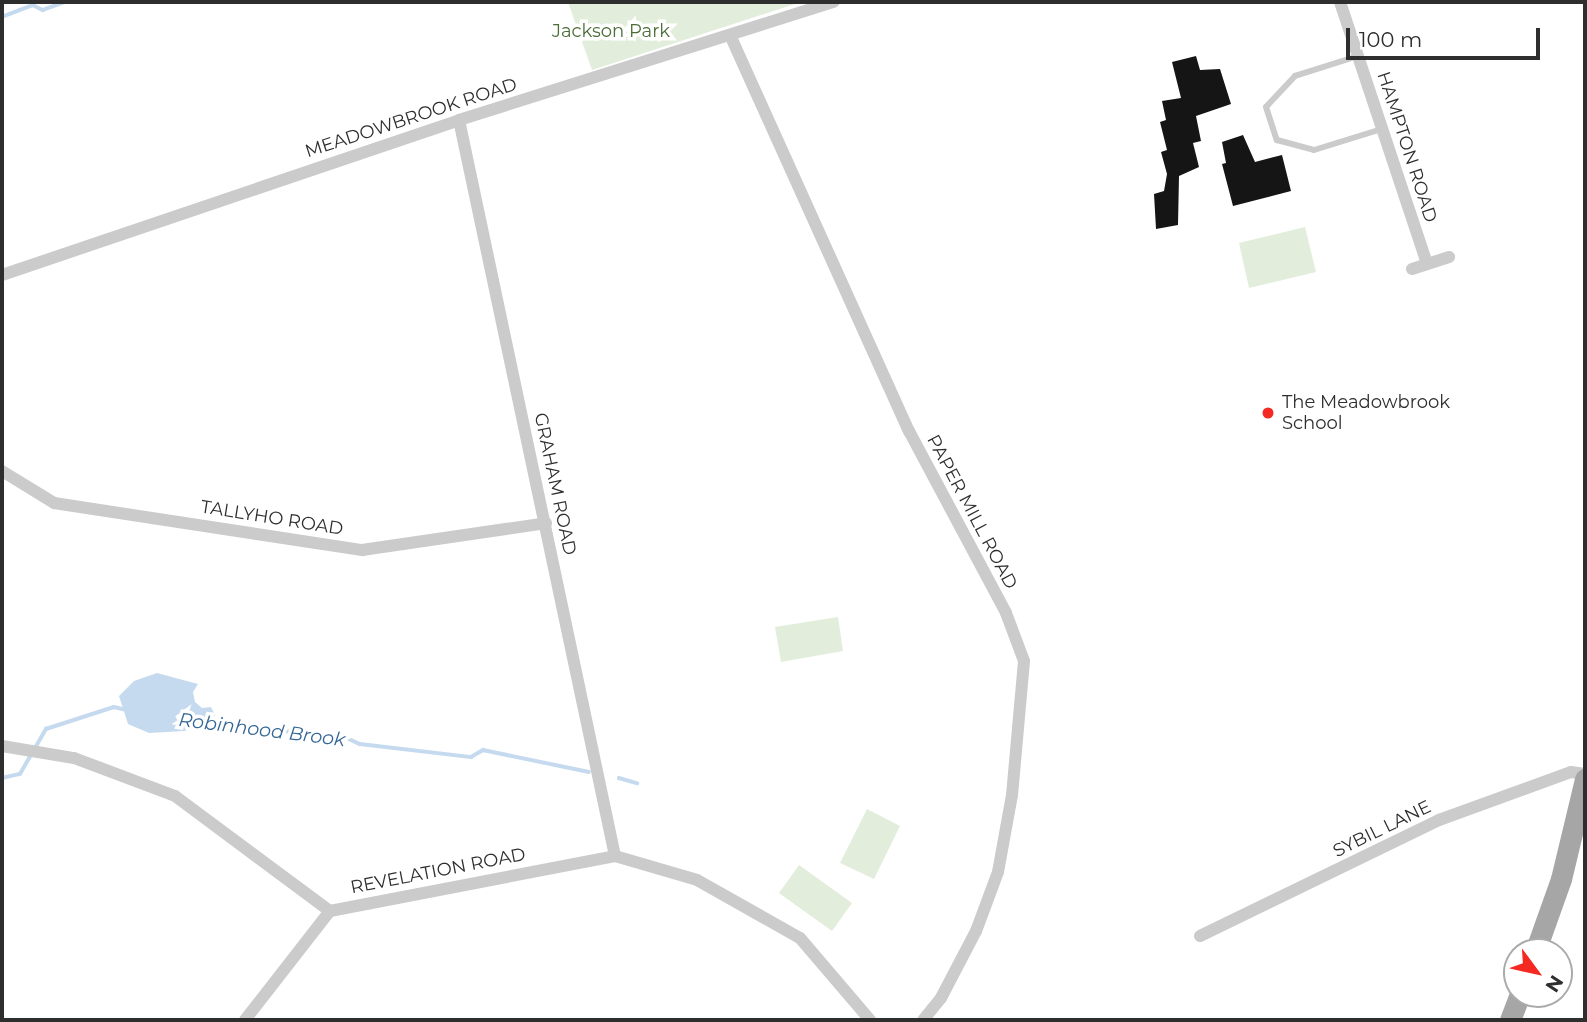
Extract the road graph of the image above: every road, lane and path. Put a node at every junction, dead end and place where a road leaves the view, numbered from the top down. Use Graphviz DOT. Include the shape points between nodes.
graph roads {
  1 [pos="834,2"];
  2 [pos="1340,2"];
  3 [pos="730,35"];
  4 [pos="1358,56"];
  5 [pos="459,120"];
  6 [pos="1382,128"];
  7 [pos="1449,257"];
  8 [pos="1427,264"];
  9 [pos="1412,269"];
  10 [pos="2,275"];
  11 [pos="2,471"];
  12 [pos="546,523"];
  13 [pos="7,746"];
  14 [pos="1585,776"];
  15 [pos="615,856"];
  16 [pos="330,911"];
  17 [pos="1200,936"];
  18 [pos="1540,938"];
  19 [pos="245,1020"];
  20 [pos="870,1020"];
  21 [pos="923,1020"];
  1 -- 3 [label="street, MEADOWBROOK ROAD"];
  2 -- 4 [label="street, HAMPTON ROAD"];
  3 -- 5 [label="street, MEADOWBROOK ROAD"];
  3 -- 21 [label="street, PAPER MILL ROAD" via="909,431 1006,613 1024,661 1013,795 998,872 976,931 941,998"];
  4 -- 6 [label="street, HAMPTON ROAD"];
  4 -- 6 [label="lane" via="1295,76 1266,107 1276,140 1314,150"];
  5 -- 10 [label="street, MEADOWBROOK ROAD"];
  5 -- 12 [label="street, GRAHAM ROAD"];
  6 -- 8 [label="street, HAMPTON ROAD"];
  7 -- 8 [label="street"];
  8 -- 9 [label="street"];
  11 -- 12 [label="street, TALLYHO ROAD" via="54,502 362,550"];
  12 -- 15 [label="street, GRAHAM ROAD"];
  13 -- 16 [label="street, REVELATION ROAD" via="53,753 175,796"];
  14 -- 17 [label="street, SYBIL LANE" via="1571,772 1439,820"];
  14 -- 18 [label="main road" via="1561,879"];
  15 -- 16 [label="street, REVELATION ROAD"];
  15 -- 20 [label="street, REVELATION ROAD" via="697,880 785,926"];
  16 -- 19 [label="street"];
}
